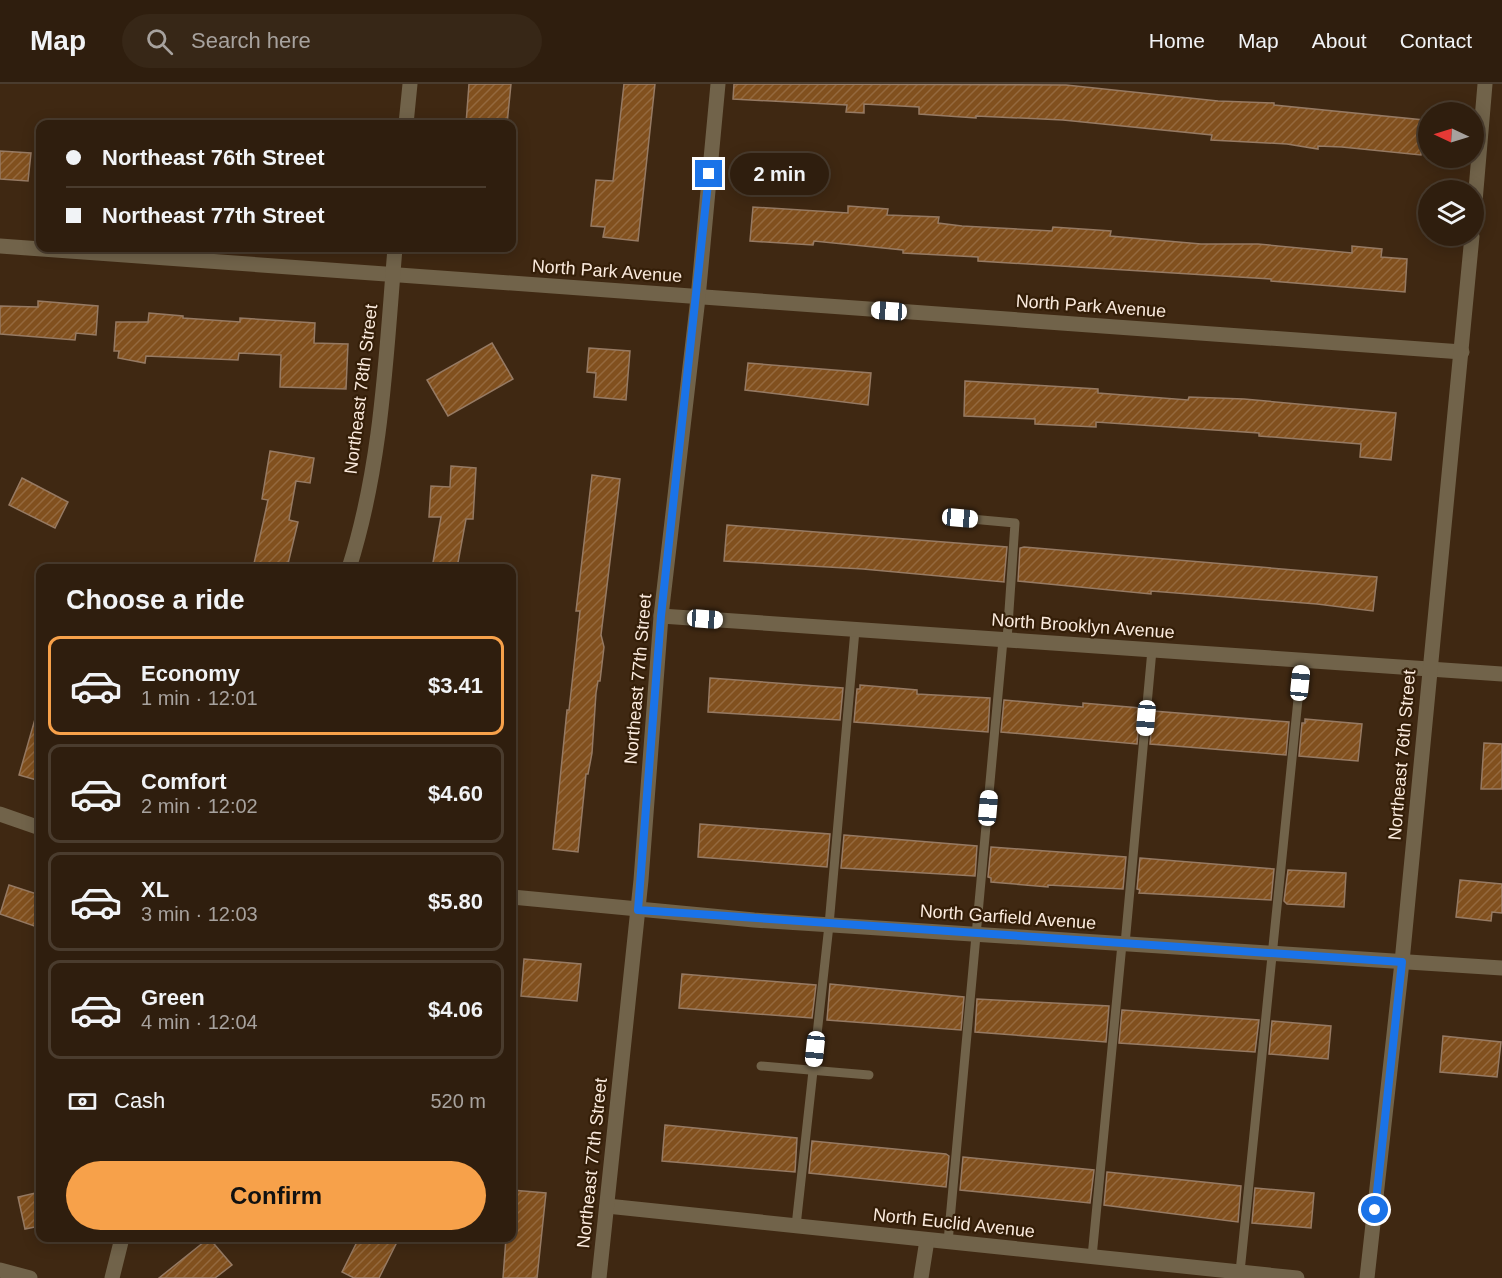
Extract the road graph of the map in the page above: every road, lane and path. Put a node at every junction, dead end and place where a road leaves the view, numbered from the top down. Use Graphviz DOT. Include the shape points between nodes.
graph roads {
  1 [pos="410,84"];
  2 [pos="718,84"];
  3 [pos="1485,84"];
  4 [pos="406,120"];
  5 [pos="1477,180"];
  6 [pos="0,246"];
  7 [pos="1471,246"];
  8 [pos="36,249"];
  9 [pos="84,252"];
  10 [pos="395,252"];
  11 [pos="393,274"];
  12 [pos="698,298"];
  13 [pos="1462,352"];
  14 [pos="960,518"];
  15 [pos="350,564"];
  16 [pos="661,616"];
  17 [pos="855,630"];
  18 [pos="1005,640"];
  19 [pos="1152,650"];
  20 [pos="1302,660"];
  21 [pos="1429,669"];
  22 [pos="1502,674"];
  23 [pos="0,814"];
  24 [pos="36,827"];
  25 [pos="516,897"];
  26 [pos="638,910"];
  27 [pos="829,925"];
  28 [pos="976,934"];
  29 [pos="1124,944"];
  30 [pos="1272,953"];
  31 [pos="1402,962"];
  32 [pos="1502,968"];
  33 [pos="761,1066"];
  34 [pos="813,1070"];
  35 [pos="869,1075"];
  36 [pos="607,1206"];
  37 [pos="796,1226"];
  38 [pos="927,1240"];
  39 [pos="121,1242"];
  40 [pos="948,1242"];
  41 [pos="1092,1257"];
  42 [pos="0,1270"];
  43 [pos="1240,1272"];
  44 [pos="30,1278"];
  45 [pos="111,1278"];
  46 [pos="599,1278"];
  47 [pos="921,1278"];
  48 [pos="1297,1278"];
  49 [pos="1367,1278"];
  1 -- 4 [label="street"];
  2 -- 12 [label="street, Northeast 77th Street"];
  3 -- 5 [label="street"];
  6 -- 8 [label="street, North Park Avenue"];
  7 -- 13 [label="street, Northeast 76th Street"];
  9 -- 11 [label="street, North Park Avenue"];
  10 -- 11 [label="street, Northeast 78th Street"];
  11 -- 12 [label="street, North Park Avenue"];
  11 -- 15 [label="street, Northeast 78th Street" via="378,437"];
  12 -- 13 [label="street, North Park Avenue"];
  12 -- 16 [label="street, Northeast 77th Street"];
  13 -- 21 [label="street, Northeast 76th Street"];
  14 -- 18 [label="lane" via="1015,523"];
  16 -- 17 [label="street, North Brooklyn Avenue"];
  16 -- 26 [label="street, Northeast 77th Street"];
  17 -- 18 [label="street, North Brooklyn Avenue"];
  17 -- 27 [label="lane"];
  18 -- 19 [label="street, North Brooklyn Avenue"];
  18 -- 28 [label="lane"];
  19 -- 20 [label="street, North Brooklyn Avenue"];
  19 -- 29 [label="lane"];
  20 -- 21 [label="street, North Brooklyn Avenue"];
  20 -- 30 [label="lane"];
  21 -- 22 [label="street, North Brooklyn Avenue"];
  21 -- 31 [label="street, Northeast 76th Street"];
  23 -- 24 [label="street"];
  25 -- 26 [label="street, North Garfield Avenue"];
  26 -- 27 [label="street, North Garfield Avenue"];
  26 -- 36 [label="street, Northeast 77th Street"];
  27 -- 28 [label="street, North Garfield Avenue"];
  27 -- 34 [label="lane"];
  28 -- 29 [label="street, North Garfield Avenue"];
  28 -- 40 [label="lane"];
  29 -- 30 [label="street, North Garfield Avenue"];
  29 -- 41 [label="lane"];
  30 -- 31 [label="street, North Garfield Avenue"];
  30 -- 43 [label="lane"];
  31 -- 32 [label="street, North Garfield Avenue"];
  31 -- 49 [label="street, Northeast 76th Street"];
  33 -- 34 [label="lane"];
  34 -- 35 [label="lane"];
  34 -- 37 [label="lane"];
  36 -- 37 [label="street, North Euclid Avenue"];
  36 -- 46 [label="street, Northeast 77th Street"];
  37 -- 38 [label="street, North Euclid Avenue"];
  38 -- 40 [label="street, North Euclid Avenue"];
  38 -- 47 [label="street"];
  39 -- 45 [label="street"];
  40 -- 41 [label="street, North Euclid Avenue"];
  41 -- 43 [label="street, North Euclid Avenue"];
  42 -- 44 [label="street"];
  43 -- 48 [label="street, North Euclid Avenue"];
}
